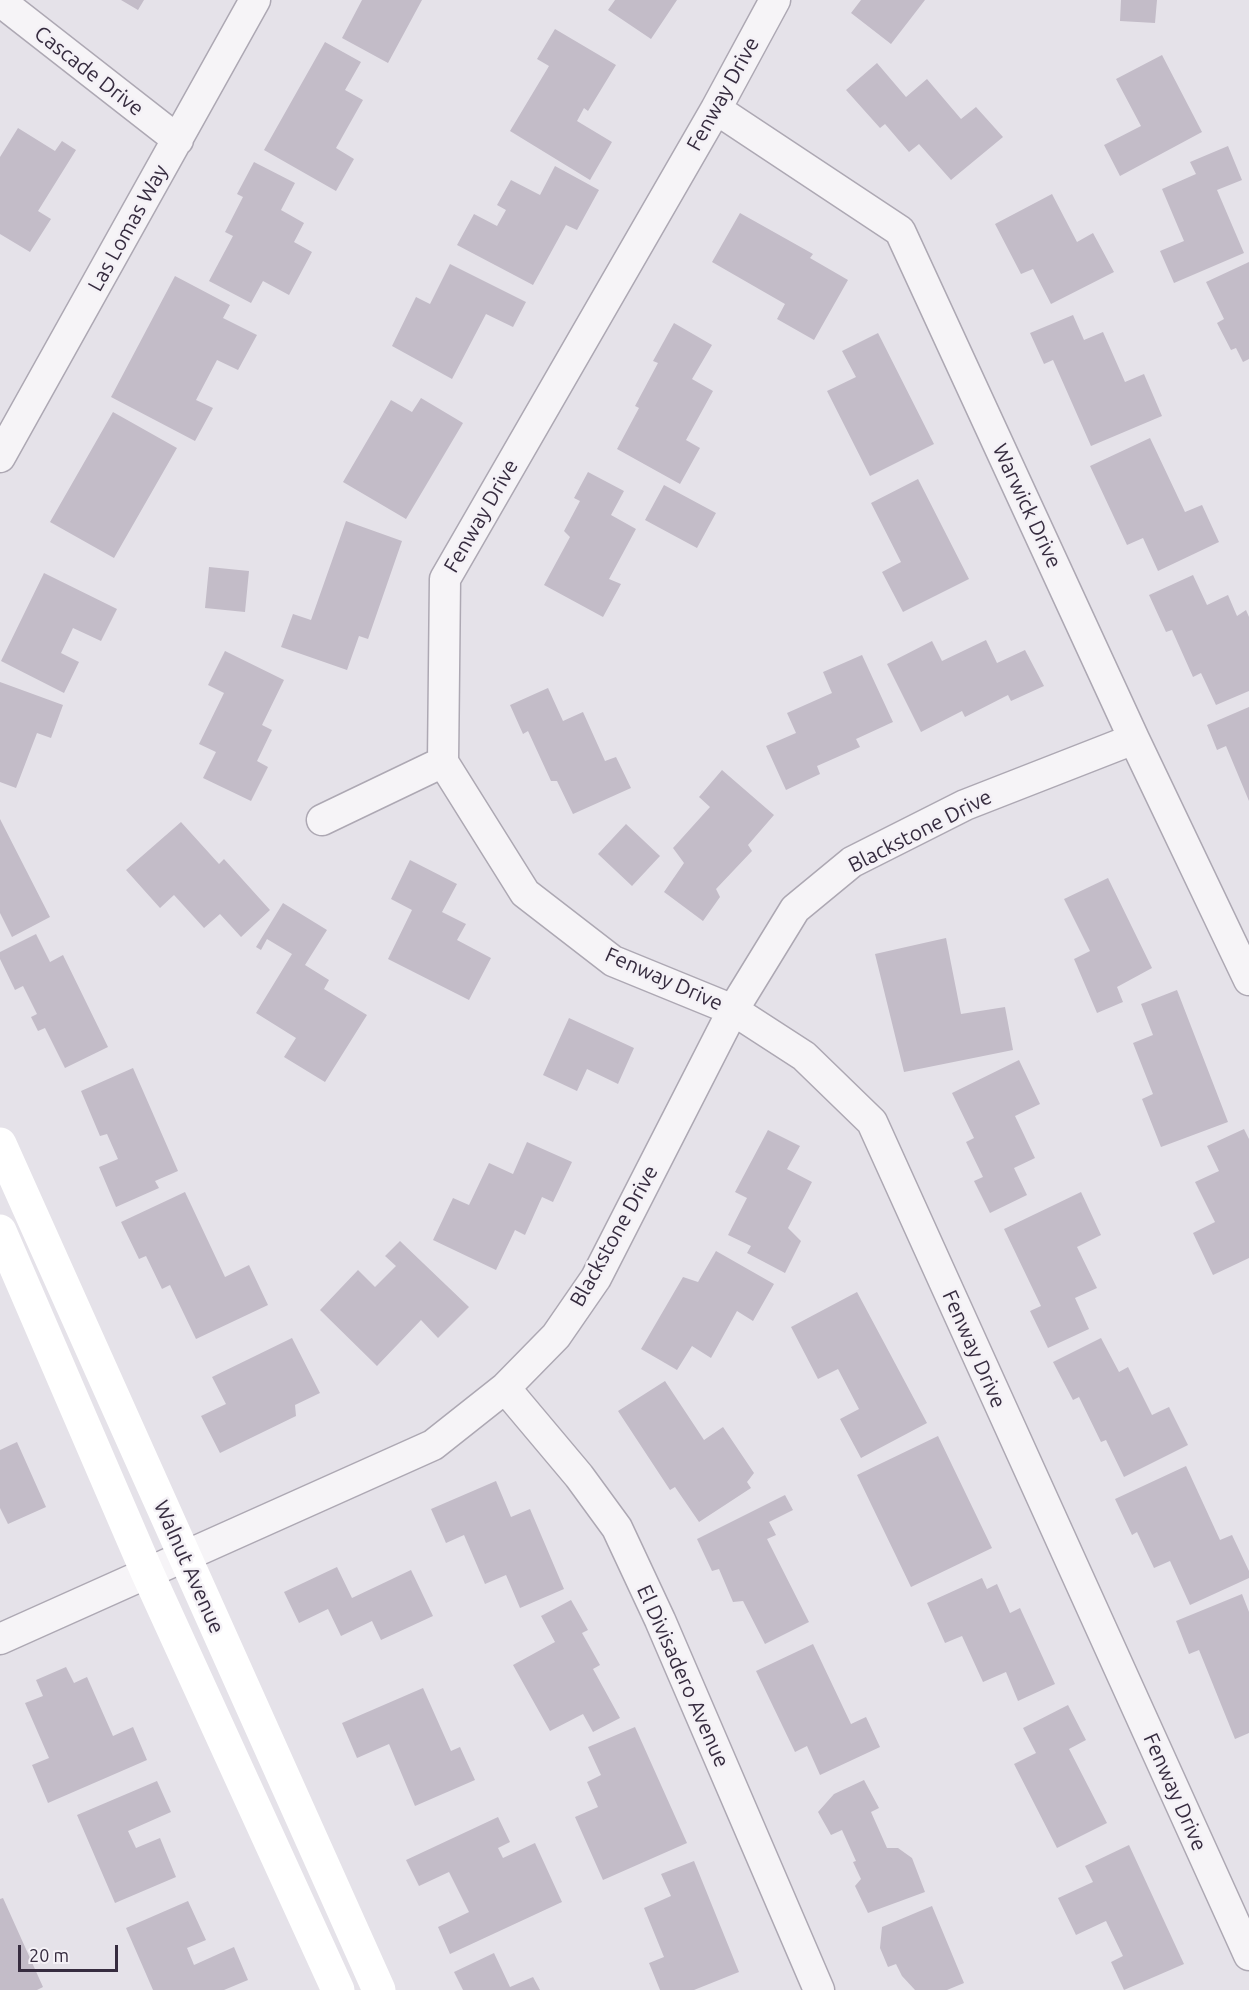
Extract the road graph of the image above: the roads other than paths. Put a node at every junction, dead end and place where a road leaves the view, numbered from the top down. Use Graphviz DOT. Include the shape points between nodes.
graph roads {
  1 [pos="255,0"];
  2 [pos="776,0"];
  3 [pos="0,1"];
  4 [pos="716,110"];
  5 [pos="178,140"];
  6 [pos="0,457"];
  7 [pos="1134,739"];
  8 [pos="443,762"];
  9 [pos="322,820"];
  10 [pos="1249,980"];
  11 [pos="733,1010"];
  12 [pos="0,1144"];
  13 [pos="0,1231"];
  14 [pos="505,1388"];
  15 [pos="184,1556"];
  16 [pos="147,1572"];
  17 [pos="0,1638"];
  18 [pos="1249,1955"];
  19 [pos="338,1990"];
  20 [pos="379,1990"];
  21 [pos="819,1990"];
  1 -- 5 [label="street, Las Lomas Way"];
  2 -- 4 [label="street, Fenway Drive"];
  3 -- 5 [label="street, Cascade Drive"];
  4 -- 7 [label="street, Warwick Drive" via="900,231"];
  4 -- 8 [label="street, Fenway Drive" via="445,579"];
  5 -- 6 [label="street, Las Lomas Way"];
  7 -- 10 [label="street, Warwick Drive"];
  7 -- 11 [label="street, Blackstone Drive" via="965,805 852,862 795,909"];
  8 -- 9 [label="street"];
  8 -- 11 [label="street, Fenway Drive" via="525,893 613,961"];
  11 -- 14 [label="street, Blackstone Drive" via="596,1278 556,1336"];
  11 -- 18 [label="street, Fenway Drive" via="804,1056 872,1122"];
  12 -- 15 [label="street, Walnut Avenue"];
  13 -- 16 [label="street, Walnut Avenue"];
  14 -- 15 [label="street, Blackstone Drive" via="433,1445"];
  14 -- 21 [label="street, El Divisadero Avenue" via="617,1528"];
  15 -- 16 [label="street, Blackstone Drive"];
  15 -- 20 [label="street, Walnut Avenue"];
  16 -- 17 [label="street, Blackstone Drive"];
  16 -- 19 [label="street, Walnut Avenue"];
}
